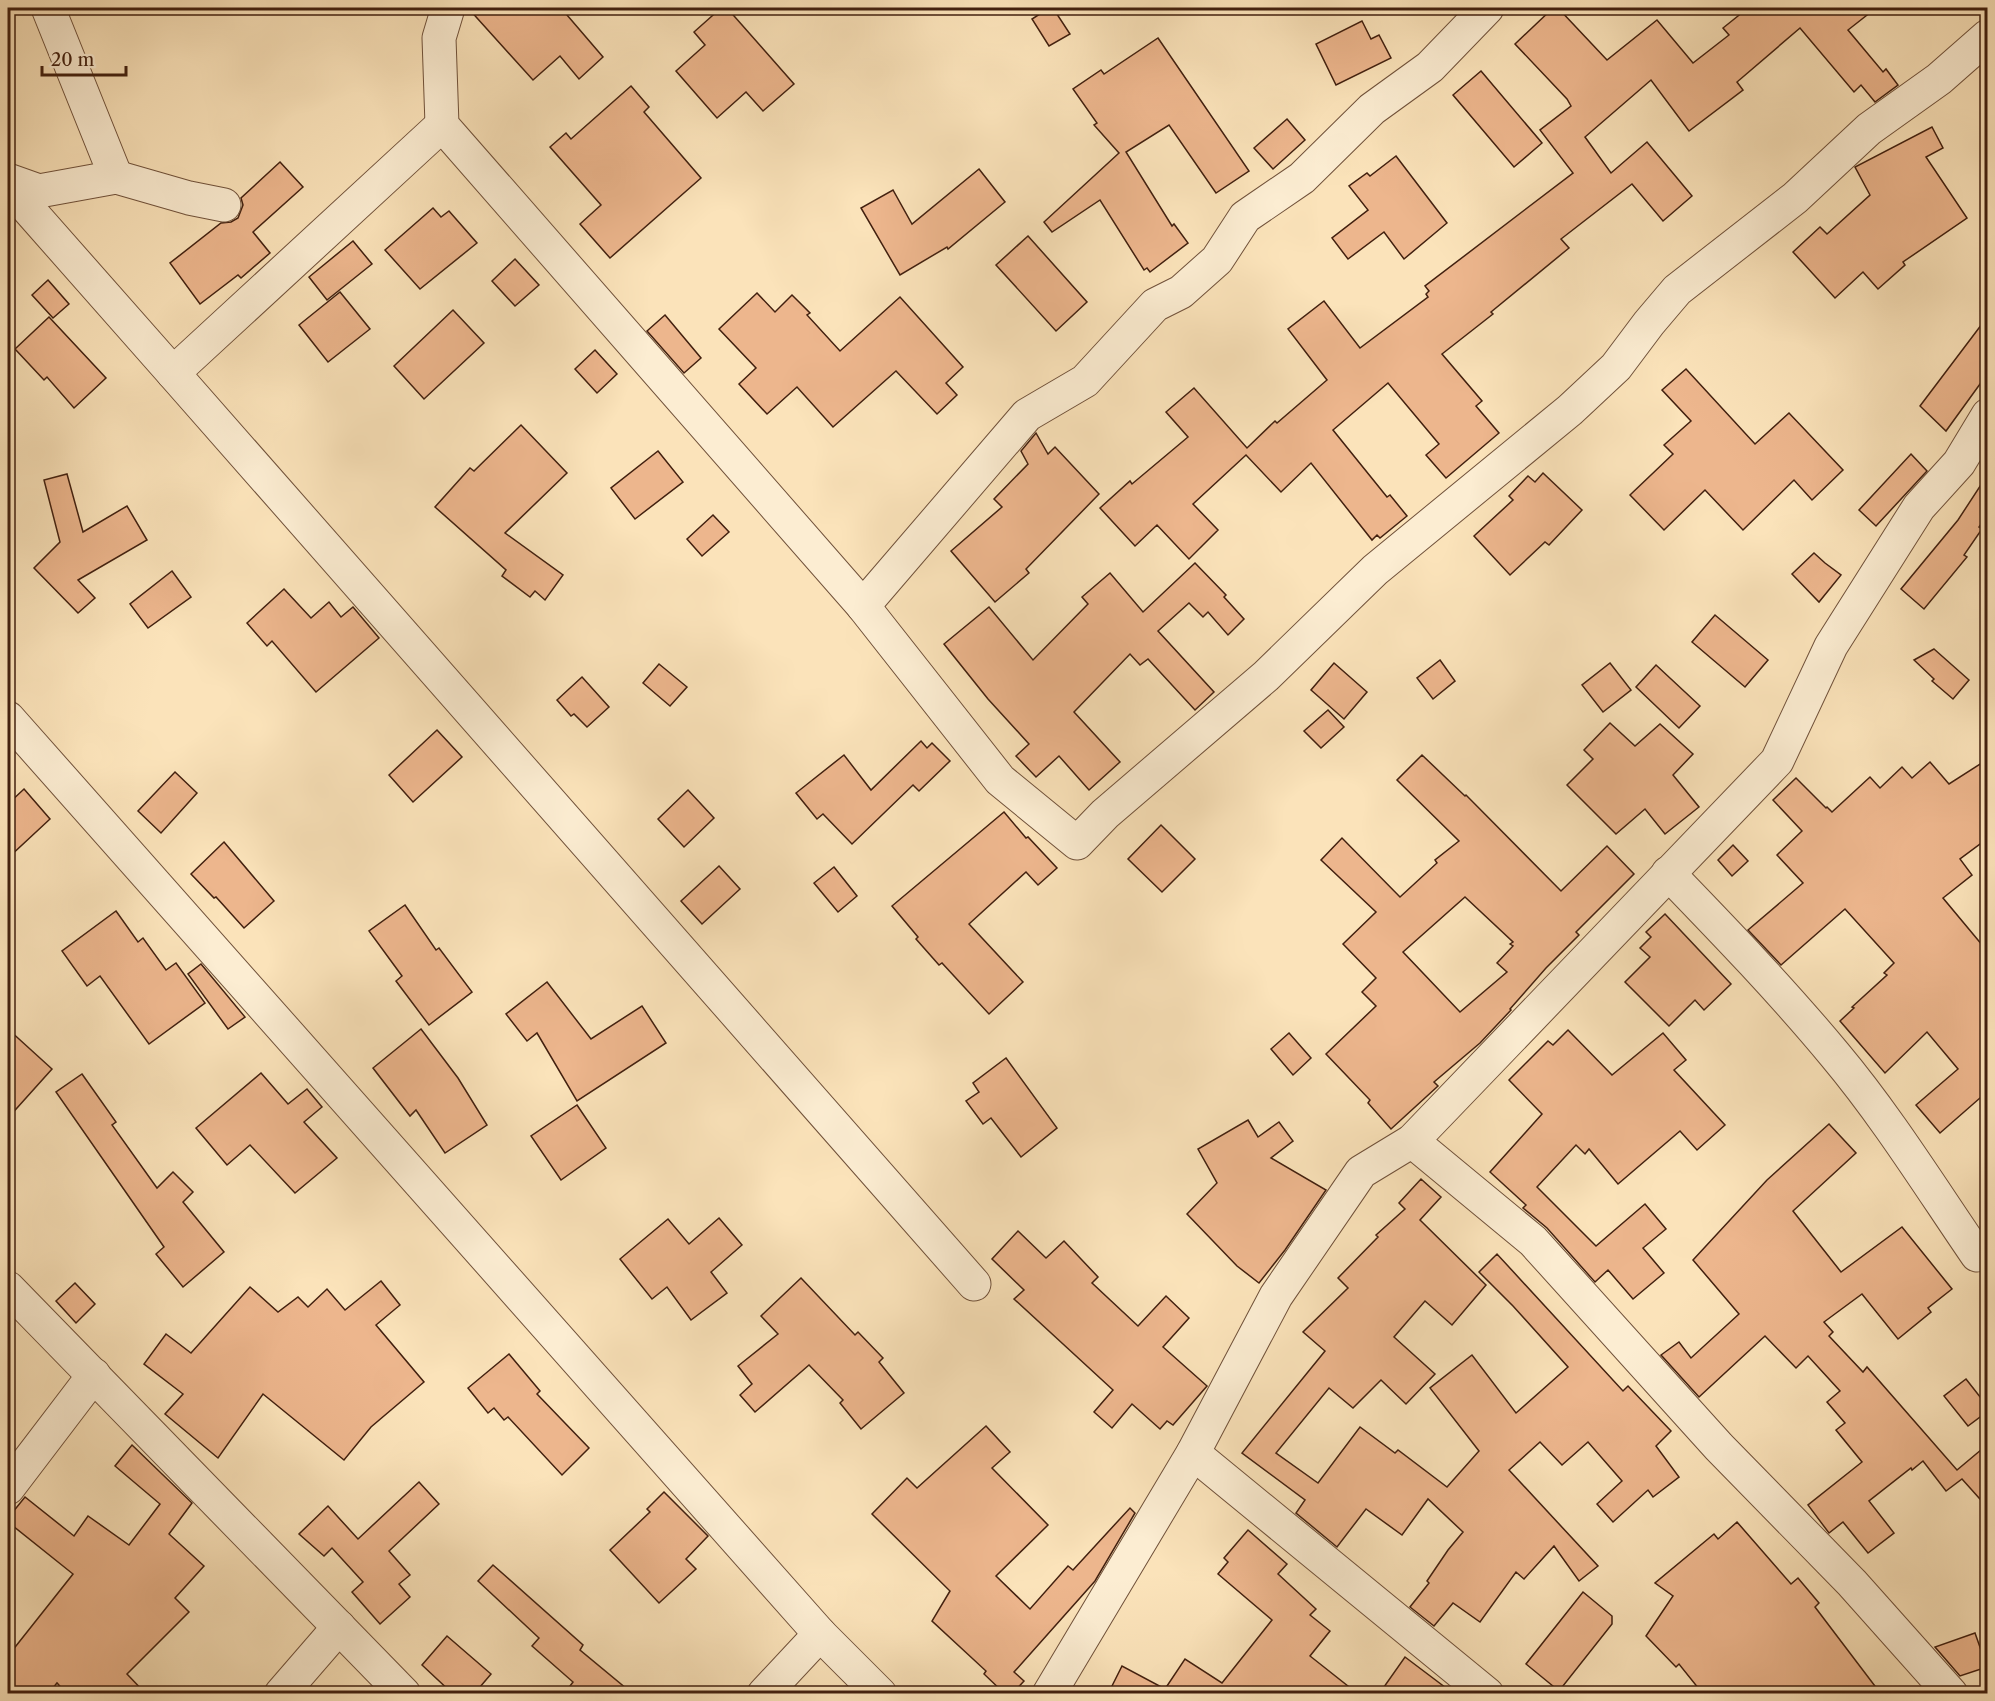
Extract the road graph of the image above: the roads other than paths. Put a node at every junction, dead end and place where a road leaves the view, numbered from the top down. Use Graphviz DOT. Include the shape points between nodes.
graph roads {
  1 [pos="48,8"];
  2 [pos="448,8"];
  3 [pos="1487,8"];
  4 [pos="1988,36"];
  5 [pos="442,124"];
  6 [pos="116,177"];
  7 [pos="8,180"];
  8 [pos="8,186"];
  9 [pos="224,205"];
  10 [pos="173,373"];
  11 [pos="1988,415"];
  12 [pos="863,606"];
  13 [pos="8,718"];
  14 [pos="1668,873"];
  15 [pos="1412,1141"];
  16 [pos="1977,1255"];
  17 [pos="974,1284"];
  18 [pos="8,1288"];
  19 [pos="94,1375"];
  20 [pos="1194,1453"];
  21 [pos="8,1488"];
  22 [pos="339,1627"];
  23 [pos="820,1634"];
  24 [pos="1924,1681"];
  25 [pos="281,1694"];
  26 [pos="404,1694"];
  27 [pos="764,1694"];
  28 [pos="880,1694"];
  29 [pos="1049,1694"];
  30 [pos="1487,1694"];
  31 [pos="1951,1694"];
  1 -- 6 [label="street"];
  2 -- 5 [label="street" via="439,38"];
  3 -- 12 [label="street" via="1431,67 1372,109 1302,178 1245,217 1217,260 1181,292 1155,305 1085,381 1027,415"];
  4 -- 12 [label="street" via="1939,80 1869,129 1794,198 1677,290 1616,367 1570,410 1375,570 1266,676 1105,814 1077,843 999,780"];
  5 -- 10 [label="street"];
  5 -- 12 [label="street"];
  6 -- 7 [label="street" via="39,191"];
  6 -- 9 [label="street"];
  8 -- 10 [label="street"];
  10 -- 17 [label="street"];
  11 -- 14 [label="street" via="1959,463 1919,507 1830,646 1777,761"];
  13 -- 23 [label="street"];
  14 -- 15 [label="street"];
  14 -- 16 [label="street" via="1729,935 1835,1056"];
  15 -- 20 [label="street" via="1361,1172 1276,1296"];
  15 -- 24 [label="street" via="1533,1241 1719,1447 1852,1583"];
  18 -- 19 [label="street"];
  19 -- 21 [label="street"];
  19 -- 22 [label="street"];
  20 -- 29 [label="street"];
  20 -- 30 [label="street"];
  22 -- 25 [label="street"];
  22 -- 26 [label="street"];
  23 -- 27 [label="street"];
  23 -- 28 [label="street"];
  24 -- 31 [label="street"];
}
